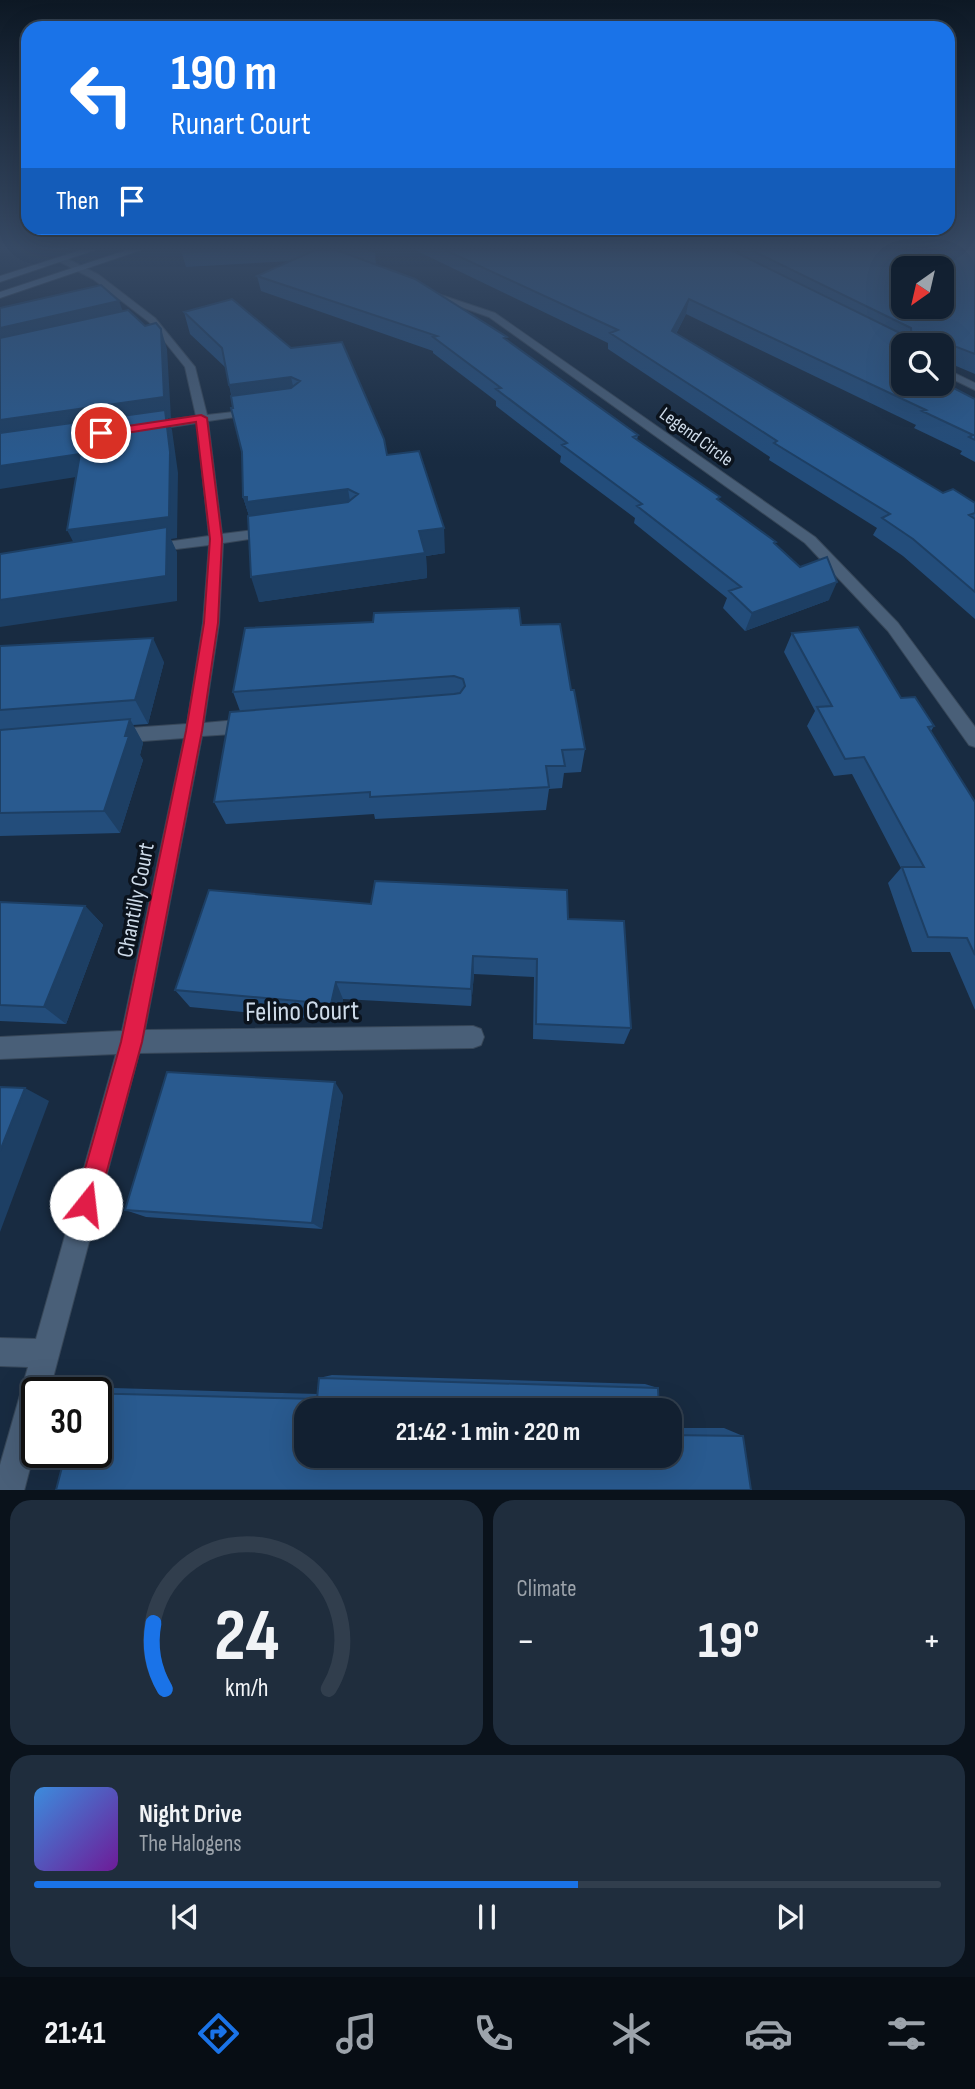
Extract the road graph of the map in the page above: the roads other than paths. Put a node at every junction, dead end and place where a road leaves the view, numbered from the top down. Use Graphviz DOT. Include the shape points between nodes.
graph roads {
  1 [pos="142,320"];
  2 [pos="146,320"];
  3 [pos="498,320"];
  4 [pos="144,322"];
  5 [pos="954,376"];
  6 [pos="975,387"];
  7 [pos="273,409"];
  8 [pos="201,418"];
  9 [pos="134,428"];
  10 [pos="284,530"];
  11 [pos="216,539"];
  12 [pos="133,551"];
  13 [pos="267,725"];
  14 [pos="194,731"];
  15 [pos="92,738"];
  16 [pos="975,740"];
  17 [pos="473,1037"];
  18 [pos="131,1042"];
  19 [pos="0,1048"];
  20 [pos="0,1352"];
  21 [pos="45,1353"];
  22 [pos="8,1490"];
  1 -- 4 [label="street, Chantilly Court"];
  2 -- 4 [label="street, Chantilly Court"];
  3 -- 16 [label="street, Legend Circle" via="810,540 892,628"];
  4 -- 8 [label="street, Chantilly Court" via="190,367"];
  5 -- 6 [label="street"];
  7 -- 8 [label="street"];
  8 -- 9 [label="street"];
  8 -- 11 [label="street, Chantilly Court"];
  10 -- 11 [label="street"];
  11 -- 12 [label="street"];
  11 -- 14 [label="street, Chantilly Court" via="211,623"];
  13 -- 14 [label="street"];
  14 -- 15 [label="street"];
  14 -- 18 [label="street, Chantilly Court"];
  17 -- 18 [label="street, Felino Court"];
  18 -- 19 [label="street, Felino Court"];
  18 -- 21 [label="street, Chantilly Court"];
  20 -- 21 [label="street"];
  21 -- 22 [label="street, Chantilly Court"];
}
